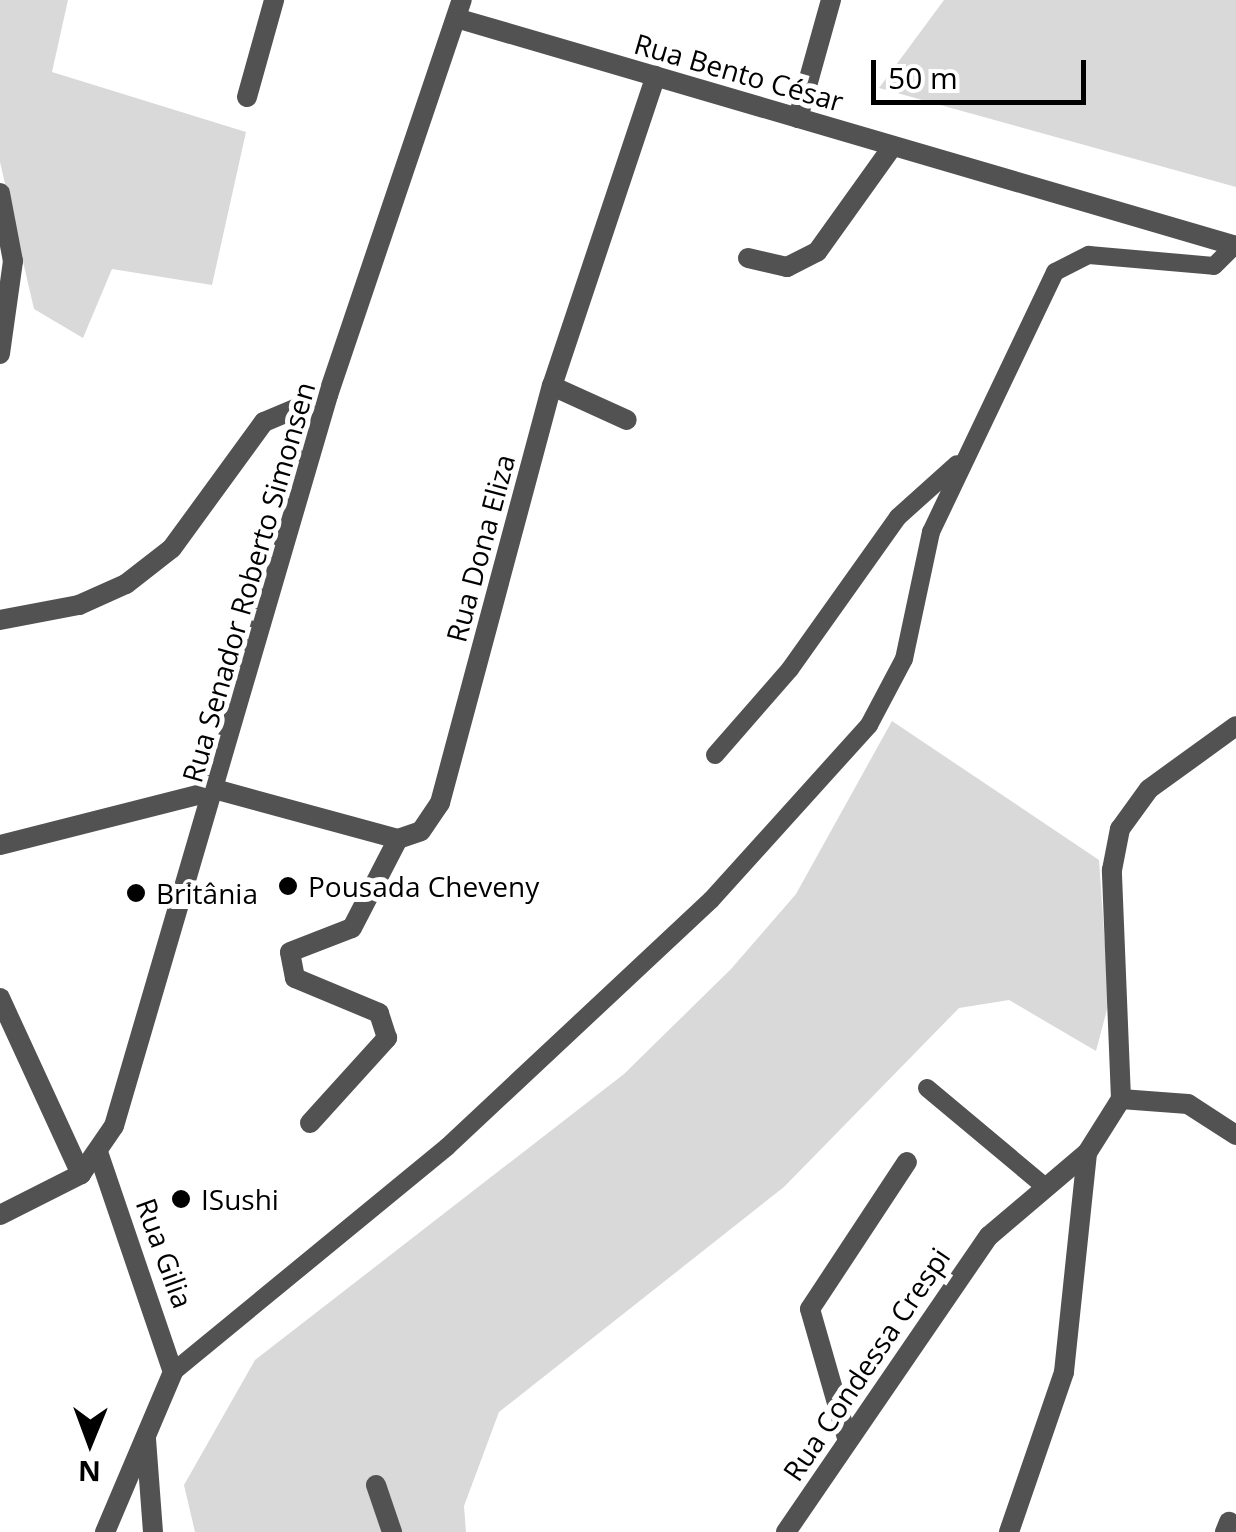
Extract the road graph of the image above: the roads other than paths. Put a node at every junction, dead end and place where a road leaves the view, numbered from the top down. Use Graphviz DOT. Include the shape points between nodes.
graph roads {
  1 [pos="274,0"];
  2 [pos="831,0"];
  3 [pos="459,9"];
  4 [pos="656,76"];
  5 [pos="247,98"];
  6 [pos="798,118"];
  7 [pos="893,146"];
  8 [pos="0,193"];
  9 [pos="1236,245"];
  10 [pos="748,258"];
  11 [pos="0,354"];
  12 [pos="552,386"];
  13 [pos="328,396"];
  14 [pos="628,420"];
  15 [pos="965,457"];
  16 [pos="0,620"];
  17 [pos="1236,726"];
  18 [pos="715,755"];
  19 [pos="218,790"];
  20 [pos="398,839"];
  21 [pos="0,845"];
  22 [pos="0,998"];
  23 [pos="927,1088"];
  24 [pos="1122,1098"];
  25 [pos="310,1123"];
  26 [pos="1236,1135"];
  27 [pos="1087,1154"];
  28 [pos="100,1155"];
  29 [pos="907,1162"];
  30 [pos="81,1174"];
  31 [pos="1044,1186"];
  32 [pos="0,1214"];
  33 [pos="173,1372"];
  34 [pos="146,1437"];
  35 [pos="847,1438"];
  36 [pos="376,1486"];
  37 [pos="105,1532"];
  38 [pos="153,1532"];
  39 [pos="392,1532"];
  40 [pos="786,1532"];
  41 [pos="1009,1532"];
  1 -- 5 [label="street"];
  2 -- 6 [label="street"];
  3 -- 4 [label="street, Rua Bento César"];
  3 -- 13 [label="street, Rua Senador Roberto Simonsen"];
  4 -- 6 [label="street, Rua Bento César"];
  4 -- 12 [label="street, Rua Dona Eliza"];
  6 -- 7 [label="street, Rua Bento César"];
  7 -- 9 [label="street, Rua Bento César"];
  7 -- 10 [label="street" via="817,252 787,267"];
  8 -- 11 [label="street" via="13,261"];
  9 -- 15 [label="lane" via="1214,266 1068,261"];
  12 -- 14 [label="street"];
  12 -- 20 [label="street, Rua Dona Eliza" via="440,803 421,831"];
  13 -- 16 [label="street" via="264,422 172,548 126,584 79,606"];
  13 -- 19 [label="street, Rua Senador Roberto Simonsen"];
  15 -- 18 [label="lane" via="898,517 790,668"];
  15 -- 33 [label="lane" via="931,532 899,672 869,726 711,900 448,1147"];
  17 -- 24 [label="street" via="1148,789 1120,829 1112,870"];
  19 -- 20 [label="street"];
  19 -- 21 [label="street"];
  19 -- 28 [label="street, Rua Senador Roberto Simonsen"];
  20 -- 25 [label="street" via="352,928 290,952 295,978 379,1014 387,1038"];
  22 -- 30 [label="street"];
  23 -- 31 [label="lane"];
  24 -- 26 [label="street" via="1188,1104"];
  24 -- 27 [label="street"];
  27 -- 31 [label="street, Rua Condessa Crespi"];
  27 -- 41 [label="street" via="1064,1372"];
  28 -- 30 [label="street, Rua Senador Roberto Simonsen"];
  28 -- 33 [label="street, Rua Gilia"];
  29 -- 35 [label="street" via="810,1309"];
  30 -- 32 [label="street, Rua Senador Roberto Simonsen"];
  31 -- 35 [label="street, Rua Condessa Crespi" via="976,1251"];
  33 -- 34 [label="street"];
  34 -- 37 [label="street"];
  34 -- 38 [label="street"];
  35 -- 40 [label="street, Rua Condessa Crespi"];
  36 -- 39 [label="street"];
}
